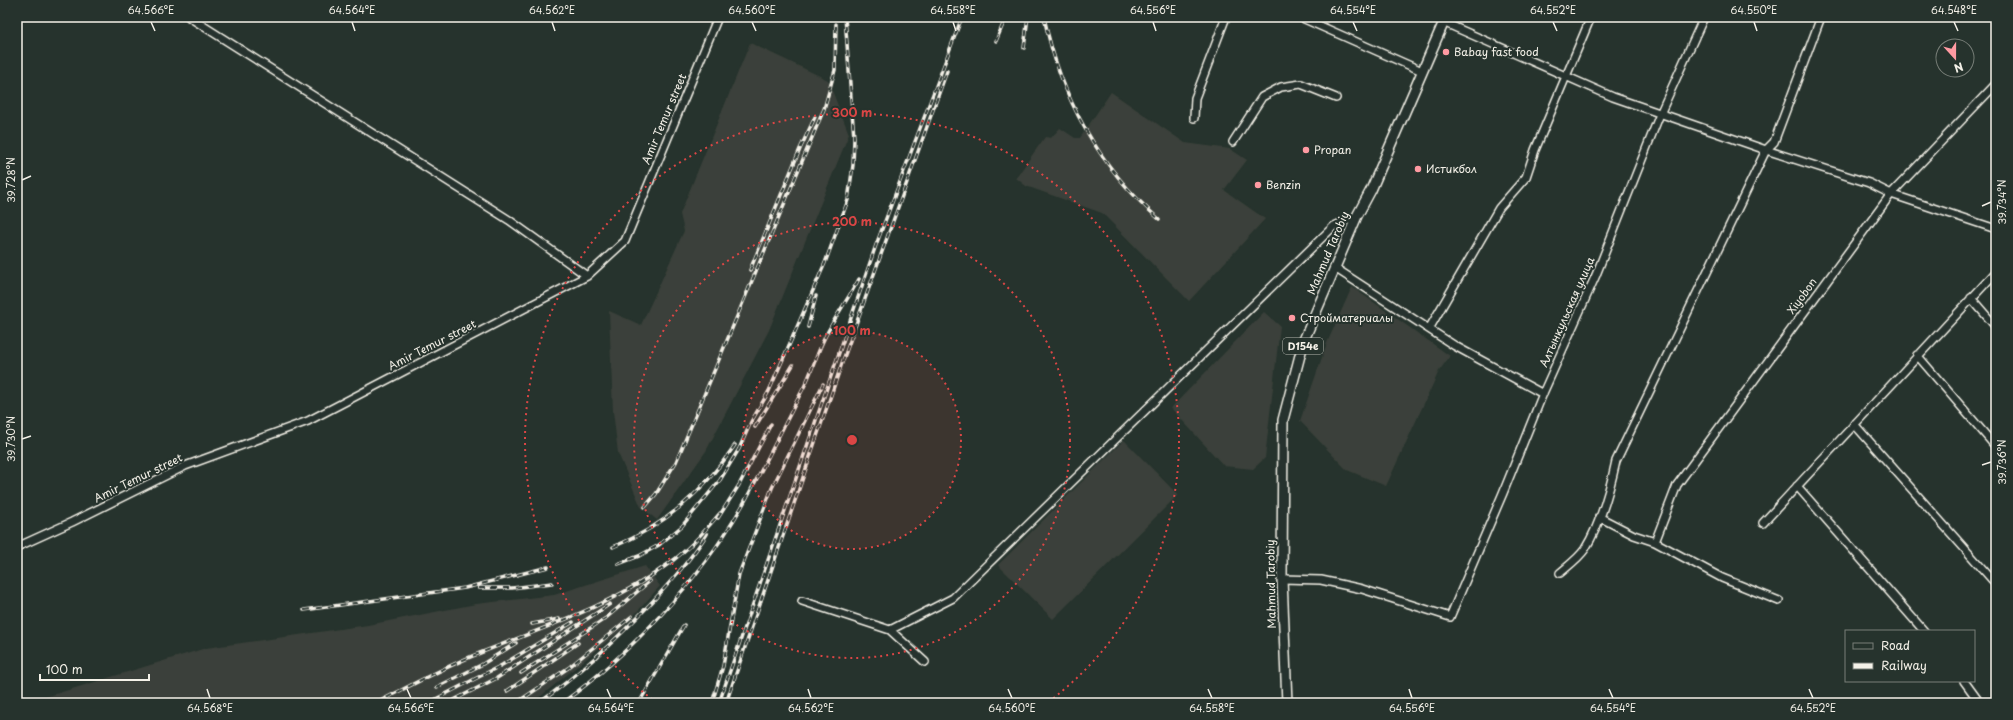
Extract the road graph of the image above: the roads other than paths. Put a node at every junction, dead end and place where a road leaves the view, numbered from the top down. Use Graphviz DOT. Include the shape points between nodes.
graph roads {
  1 [pos="189,17"];
  2 [pos="718,17"];
  3 [pos="1226,17"];
  4 [pos="1300,17"];
  5 [pos="1591,17"];
  6 [pos="1704,17"];
  7 [pos="1821,17"];
  8 [pos="1445,20"];
  9 [pos="1422,71"];
  10 [pos="1566,76"];
  11 [pos="1996,84"];
  12 [pos="1336,98"];
  13 [pos="1660,114"];
  14 [pos="1194,118"];
  15 [pos="1233,142"];
  16 [pos="1766,150"];
  17 [pos="1891,194"];
  18 [pos="1357,216"];
  19 [pos="1996,229"];
  20 [pos="1335,268"];
  21 [pos="1996,272"];
  22 [pos="587,276"];
  23 [pos="1971,298"];
  24 [pos="1996,327"];
  25 [pos="1429,329"];
  26 [pos="1917,355"];
  27 [pos="1543,394"];
  28 [pos="1854,424"];
  29 [pos="1996,447"];
  30 [pos="1797,486"];
  31 [pos="1599,518"];
  32 [pos="1763,523"];
  33 [pos="1655,542"];
  34 [pos="17,547"];
  35 [pos="1560,572"];
  36 [pos="1282,579"];
  37 [pos="1996,584"];
  38 [pos="802,601"];
  39 [pos="1779,601"];
  40 [pos="890,630"];
  41 [pos="1923,630"];
  42 [pos="925,662"];
  43 [pos="1965,682"];
  44 [pos="1287,703"];
  45 [pos="1980,703"];
  1 -- 22 [label="street" via="509,220"];
  2 -- 22 [label="street, Amir Temur street" via="625,241"];
  3 -- 14 [label="street" via="1196,98"];
  4 -- 9 [label="street"];
  5 -- 10 [label="street"];
  6 -- 13 [label="street, Алтынкульская улица"];
  7 -- 16 [label="street" via="1774,142"];
  8 -- 9 [label="main road, Mahmud Tarobiy / D154e"];
  8 -- 10 [label="street"];
  9 -- 18 [label="main road, Mahmud Tarobiy / D154e" via="1371,190"];
  10 -- 13 [label="street"];
  10 -- 25 [label="street" via="1526,177 1498,208"];
  11 -- 17 [label="street, Xiyobon"];
  12 -- 15 [label="street" via="1301,84 1281,87 1262,97"];
  13 -- 16 [label="street"];
  13 -- 27 [label="street, Алтынкульская улица" via="1596,276"];
  16 -- 17 [label="street" via="1869,183"];
  16 -- 31 [label="street" via="1616,461"];
  17 -- 19 [label="street"];
  17 -- 33 [label="street, Xiyobon" via="1677,485"];
  18 -- 20 [label="main road, Mahmud Tarobiy / D154e"];
  18 -- 40 [label="street" via="1334,226 953,598"];
  20 -- 25 [label="street"];
  20 -- 36 [label="main road, Mahmud Tarobiy / D154e" via="1304,340 1283,420"];
  21 -- 23 [label="street"];
  22 -- 34 [label="street, Amir Temur street" via="308,421 185,466"];
  23 -- 24 [label="street"];
  23 -- 26 [label="street"];
  25 -- 27 [label="street"];
  26 -- 28 [label="street"];
  26 -- 29 [label="street"];
  27 -- 36 [label="street, Алтынкульская улица" via="1450,617 1362,589 1321,580"];
  28 -- 30 [label="street"];
  28 -- 37 [label="street"];
  30 -- 32 [label="street"];
  30 -- 41 [label="street"];
  31 -- 33 [label="street"];
  31 -- 35 [label="street" via="1584,550"];
  33 -- 39 [label="street" via="1722,578"];
  36 -- 44 [label="main road, Mahmud Tarobiy / D154e"];
  38 -- 40 [label="street"];
  40 -- 42 [label="street"];
  43 -- 45 [label="street"];
}
